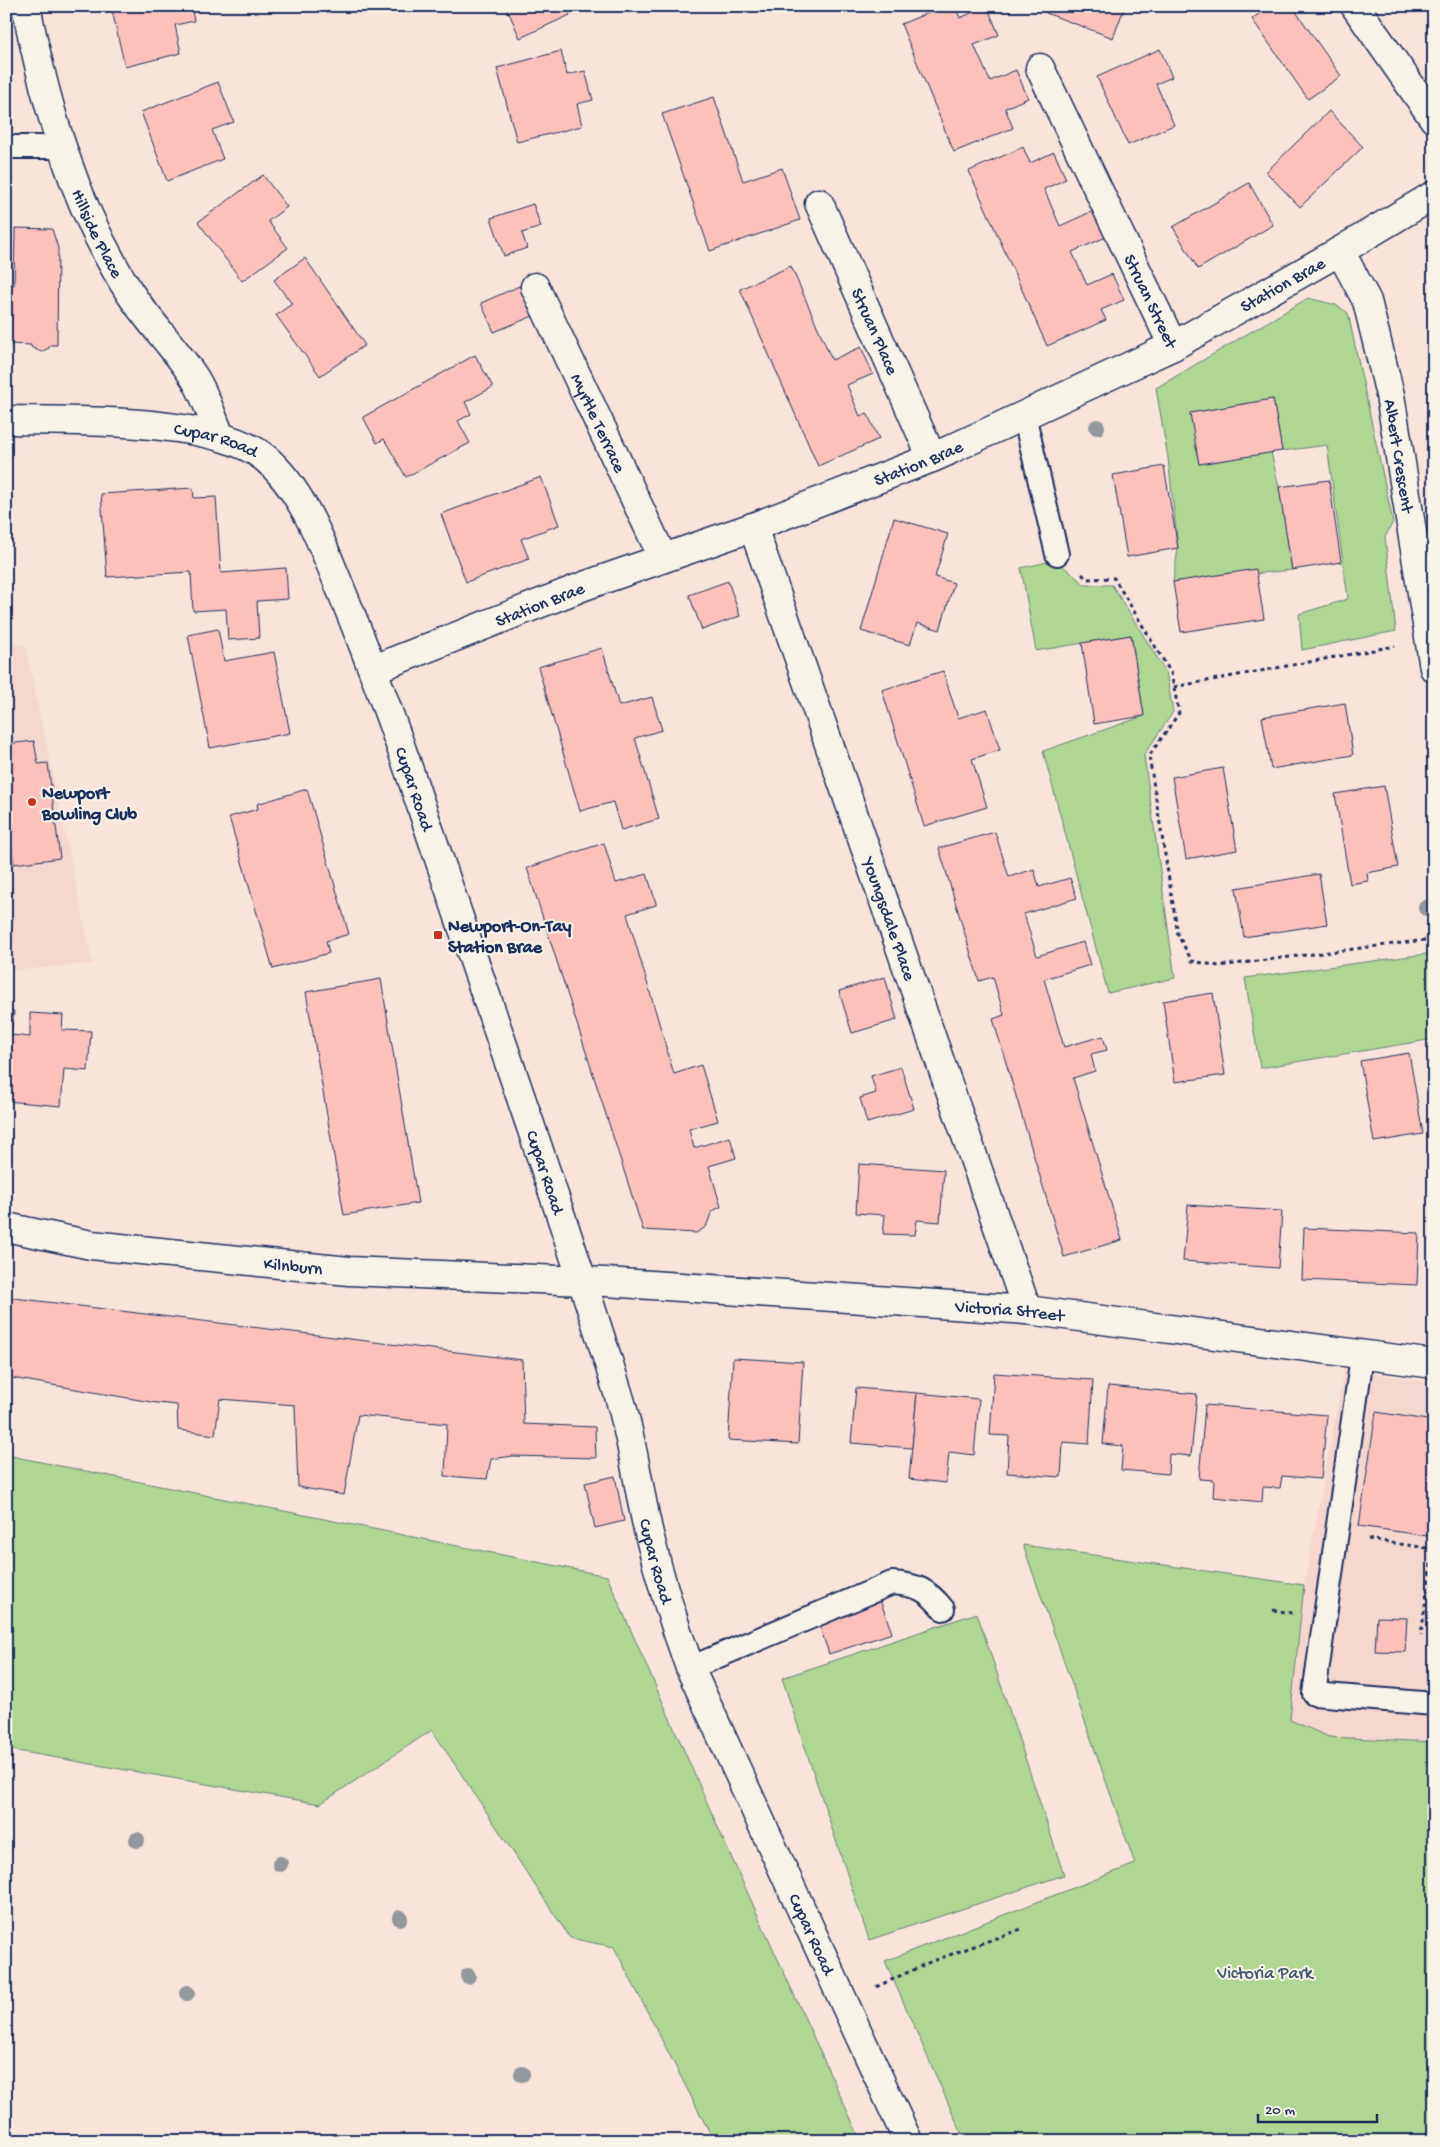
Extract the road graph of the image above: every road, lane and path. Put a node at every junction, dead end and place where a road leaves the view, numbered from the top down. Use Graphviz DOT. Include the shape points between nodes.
graph roads {
  1 [pos="26,6"];
  2 [pos="1355,6"];
  3 [pos="1040,68"];
  4 [pos="1434,119"];
  5 [pos="6,147"];
  6 [pos="62,147"];
  7 [pos="1434,195"];
  8 [pos="819,203"];
  9 [pos="1340,251"];
  10 [pos="535,287"];
  11 [pos="1173,346"];
  12 [pos="1024,415"];
  13 [pos="6,420"];
  14 [pos="220,436"];
  15 [pos="932,458"];
  16 [pos="754,527"];
  17 [pos="1057,554"];
  18 [pos="663,558"];
  19 [pos="1429,640"];
  20 [pos="1434,668"];
  21 [pos="374,669"];
  22 [pos="1174,687"];
  23 [pos="6,899"];
  24 [pos="6,937"];
  25 [pos="1434,939"];
  26 [pos="6,1227"];
  27 [pos="582,1281"];
  28 [pos="1027,1310"];
  29 [pos="1362,1356"];
  30 [pos="1434,1364"];
  31 [pos="1361,1538"];
  32 [pos="943,1609"];
  33 [pos="1421,1635"];
  34 [pos="690,1668"];
  35 [pos="1434,1704"];
  36 [pos="1024,1928"];
  37 [pos="844,2001"];
  38 [pos="908,2141"];
  1 -- 6 [label="street, Hillside Place" via="40,78"];
  2 -- 4 [label="street"];
  3 -- 11 [label="street, Struan Street"];
  5 -- 6 [label="lane"];
  6 -- 14 [label="street, Hillside Place" via="86,211 130,292 195,378"];
  7 -- 9 [label="street, Station Brae"];
  8 -- 15 [label="street, Struan Place"];
  9 -- 11 [label="street, Station Brae"];
  9 -- 19 [label="street, Albert Crescent" via="1367,301 1390,395"];
  10 -- 18 [label="street, Myrtle Terrace"];
  11 -- 12 [label="street, Station Brae"];
  11 -- 15 [label="street, Struan Street"];
  12 -- 15 [label="street, Station Brae"];
  12 -- 17 [label="lane"];
  13 -- 14 [label="street, Cupar Road" via="154,426"];
  14 -- 21 [label="street, Cupar Road" via="262,455 286,480 320,538"];
  15 -- 16 [label="street, Station Brae"];
  16 -- 18 [label="street, Station Brae"];
  16 -- 28 [label="street, Youngsdale Place"];
  17 -- 22 [label="path" via="1088,578 1114,578 1171,673"];
  18 -- 21 [label="street, Station Brae"];
  19 -- 20 [label="street, Albert Crescent"];
  19 -- 22 [label="path"];
  21 -- 27 [label="street, Cupar Road"];
  22 -- 25 [label="path" via="1179,713 1149,756 1178,935 1192,961 1219,966"];
  23 -- 24 [label="path" via="10,937"];
  26 -- 27 [label="street, Kilnburn" via="91,1245 349,1271"];
  27 -- 28 [label="street, Victoria Street"];
  27 -- 34 [label="street, Cupar Road" via="621,1403 649,1534 672,1618"];
  28 -- 29 [label="street, Victoria Street"];
  29 -- 30 [label="street, Victoria Street"];
  29 -- 35 [label="lane" via="1314,1694"];
  31 -- 33 [label="path" via="1433,1549"];
  32 -- 34 [label="lane" via="932,1594 913,1585 892,1582"];
  34 -- 37 [label="street, Cupar Road"];
  36 -- 37 [label="path" via="930,1962"];
  37 -- 38 [label="street, Cupar Road"];
}
